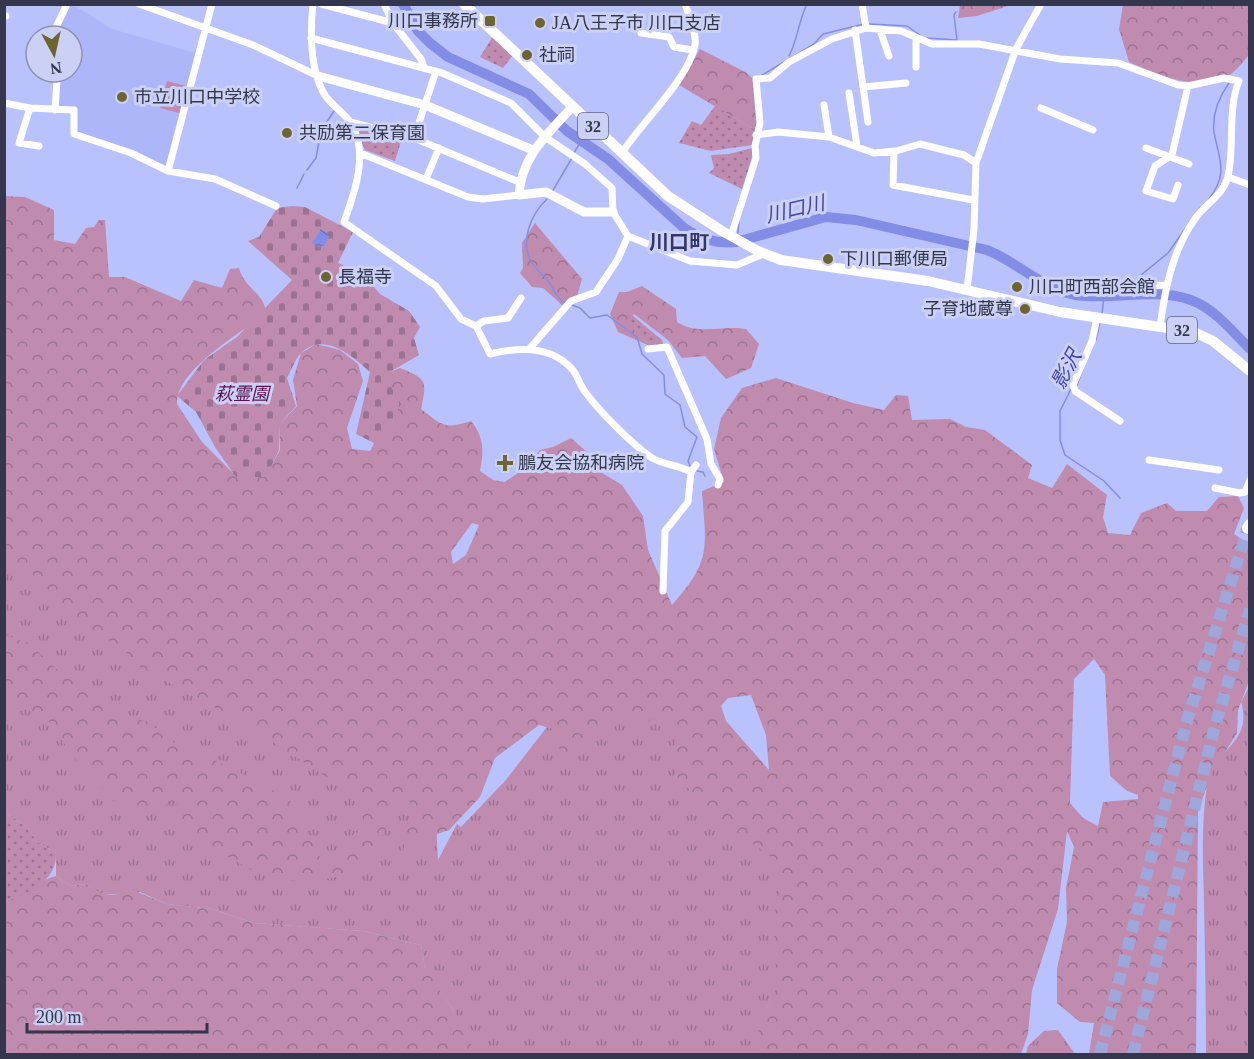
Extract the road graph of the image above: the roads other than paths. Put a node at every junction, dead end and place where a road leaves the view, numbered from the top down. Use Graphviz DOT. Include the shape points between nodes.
graph roads {
  1 [pos="67,4"];
  2 [pos="139,4"];
  3 [pos="212,4"];
  4 [pos="313,4"];
  5 [pos="321,4"];
  6 [pos="384,4"];
  7 [pos="464,4"];
  8 [pos="685,4"];
  9 [pos="862,4"];
  10 [pos="1041,4"];
  11 [pos="393,23"];
  12 [pos="58,24"];
  13 [pos="865,26"];
  14 [pos="206,27"];
  15 [pos="855,30"];
  16 [pos="880,30"];
  17 [pos="641,33"];
  18 [pos="311,38"];
  19 [pos="916,39"];
  20 [pos="1016,49"];
  21 [pos="693,50"];
  22 [pos="889,56"];
  23 [pos="916,67"];
  24 [pos="424,68"];
  25 [pos="436,71"];
  26 [pos="318,76"];
  27 [pos="906,83"];
  28 [pos="57,84"];
  29 [pos="1188,86"];
  30 [pos="863,87"];
  31 [pos="849,93"];
  32 [pos="4,103"];
  33 [pos="425,105"];
  34 [pos="824,105"];
  35 [pos="866,105"];
  36 [pos="573,106"];
  37 [pos="30,108"];
  38 [pos="851,108"];
  39 [pos="1041,108"];
  40 [pos="55,110"];
  41 [pos="350,122"];
  42 [pos="868,122"];
  43 [pos="1093,129"];
  44 [pos="547,135"];
  45 [pos="756,135"];
  46 [pos="829,137"];
  47 [pos="414,138"];
  48 [pos="39,146"];
  49 [pos="857,146"];
  50 [pos="439,148"];
  51 [pos="1146,148"];
  52 [pos="533,150"];
  53 [pos="894,152"];
  54 [pos="360,153"];
  55 [pos="622,153"];
  56 [pos="1168,158"];
  57 [pos="976,163"];
  58 [pos="1189,164"];
  59 [pos="168,171"];
  60 [pos="1228,177"];
  61 [pos="426,179"];
  62 [pos="519,182"];
  63 [pos="1250,184"];
  64 [pos="1178,185"];
  65 [pos="519,195"];
  66 [pos="973,200"];
  67 [pos="276,206"];
  68 [pos="613,212"];
  69 [pos="628,236"];
  70 [pos="731,236"];
  71 [pos="760,253"];
  72 [pos="1115,286"];
  73 [pos="1165,287"];
  74 [pos="967,290"];
  75 [pos="521,298"];
  76 [pos="1100,319"];
  77 [pos="476,326"];
  78 [pos="1160,327"];
  79 [pos="530,348"];
  80 [pos="648,349"];
  81 [pos="1250,370"];
  82 [pos="1120,421"];
  83 [pos="1149,460"];
  84 [pos="1219,470"];
  85 [pos="1250,480"];
  86 [pos="718,485"];
  87 [pos="1215,488"];
  88 [pos="663,591"];
  1 -- 12 [label="street"];
  2 -- 14 [label="street"];
  3 -- 14 [label="street"];
  4 -- 18 [label="street"];
  5 -- 11 [label="street"];
  6 -- 11 [label="street"];
  7 -- 36 [label="main road, 32"];
  8 -- 21 [label="street"];
  9 -- 13 [label="street"];
  10 -- 20 [label="street"];
  11 -- 24 [label="street"];
  13 -- 15 [label="street"];
  13 -- 16 [label="street"];
  14 -- 26 [label="street"];
  14 -- 59 [label="street"];
  15 -- 30 [label="street"];
  15 -- 45 [label="street" via="789,62 770,78 756,79 760,123"];
  16 -- 19 [label="street" via="902,31"];
  16 -- 22 [label="street"];
  17 -- 21 [label="street" via="669,37 674,47"];
  18 -- 24 [label="street"];
  18 -- 26 [label="street"];
  19 -- 20 [label="street" via="932,44"];
  19 -- 23 [label="street"];
  20 -- 29 [label="street" via="1060,59 1118,63"];
  20 -- 57 [label="street"];
  21 -- 55 [label="street" via="660,106"];
  24 -- 25 [label="street"];
  25 -- 33 [label="street"];
  25 -- 44 [label="street" via="511,103"];
  26 -- 33 [label="street"];
  26 -- 41 [label="street" via="330,102"];
  27 -- 30 [label="street"];
  28 -- 40 [label="street"];
  29 -- 56 [label="street" via="1172,155"];
  29 -- 60 [label="street" via="1216,79 1239,81"];
  30 -- 35 [label="street"];
  31 -- 38 [label="street"];
  32 -- 37 [label="street"];
  33 -- 47 [label="street"];
  33 -- 52 [label="street"];
  34 -- 46 [label="street"];
  35 -- 38 [label="street"];
  35 -- 42 [label="street"];
  36 -- 44 [label="street"];
  36 -- 55 [label="main road, 32"];
  37 -- 40 [label="street"];
  37 -- 48 [label="street" via="19,143"];
  38 -- 49 [label="street"];
  39 -- 43 [label="street"];
  40 -- 59 [label="street" via="74,110 74,134 131,153"];
  41 -- 47 [label="street"];
  41 -- 54 [label="street"];
  44 -- 52 [label="street"];
  44 -- 68 [label="street" via="612,188"];
  45 -- 46 [label="street" via="778,132"];
  45 -- 70 [label="street" via="756,158"];
  46 -- 49 [label="street"];
  47 -- 50 [label="street"];
  49 -- 53 [label="street" via="874,153"];
  50 -- 61 [label="street"];
  50 -- 62 [label="street"];
  51 -- 56 [label="street"];
  52 -- 62 [label="street"];
  53 -- 57 [label="street" via="920,144 964,155"];
  53 -- 66 [label="street" via="893,185"];
  54 -- 61 [label="street"];
  54 -- 77 [label="street" via="356,188 344,222 436,286 461,319"];
  55 -- 70 [label="main road, 32" via="676,202"];
  56 -- 58 [label="street"];
  56 -- 64 [label="street" via="1155,166 1146,191 1173,199"];
  57 -- 66 [label="street"];
  59 -- 67 [label="street" via="215,179"];
  60 -- 63 [label="street"];
  60 -- 73 [label="street" via="1218,196 1196,217 1183,238"];
  61 -- 65 [label="street" via="478,199"];
  62 -- 65 [label="street"];
  65 -- 68 [label="street" via="551,194 584,212"];
  66 -- 74 [label="street"];
  68 -- 69 [label="street"];
  69 -- 71 [label="street" via="704,263 737,265"];
  69 -- 79 [label="street" via="596,292 569,303"];
  70 -- 71 [label="main road, 32"];
  71 -- 74 [label="main road, 32" via="791,262"];
  72 -- 73 [label="street"];
  73 -- 78 [label="street"];
  74 -- 76 [label="main road, 32"];
  75 -- 77 [label="street" via="508,318"];
  76 -- 78 [label="main road, 32"];
  76 -- 82 [label="street" via="1074,388"];
  77 -- 79 [label="street" via="490,354"];
  78 -- 81 [label="main road, 32" via="1204,336"];
  79 -- 88 [label="street" via="567,364 598,408 652,458 693,469 688,502 665,531"];
  80 -- 86 [label="street" via="668,347 707,439 711,464 720,479"];
  83 -- 84 [label="street"];
  85 -- 87 [label="street" via="1240,494"];
}
